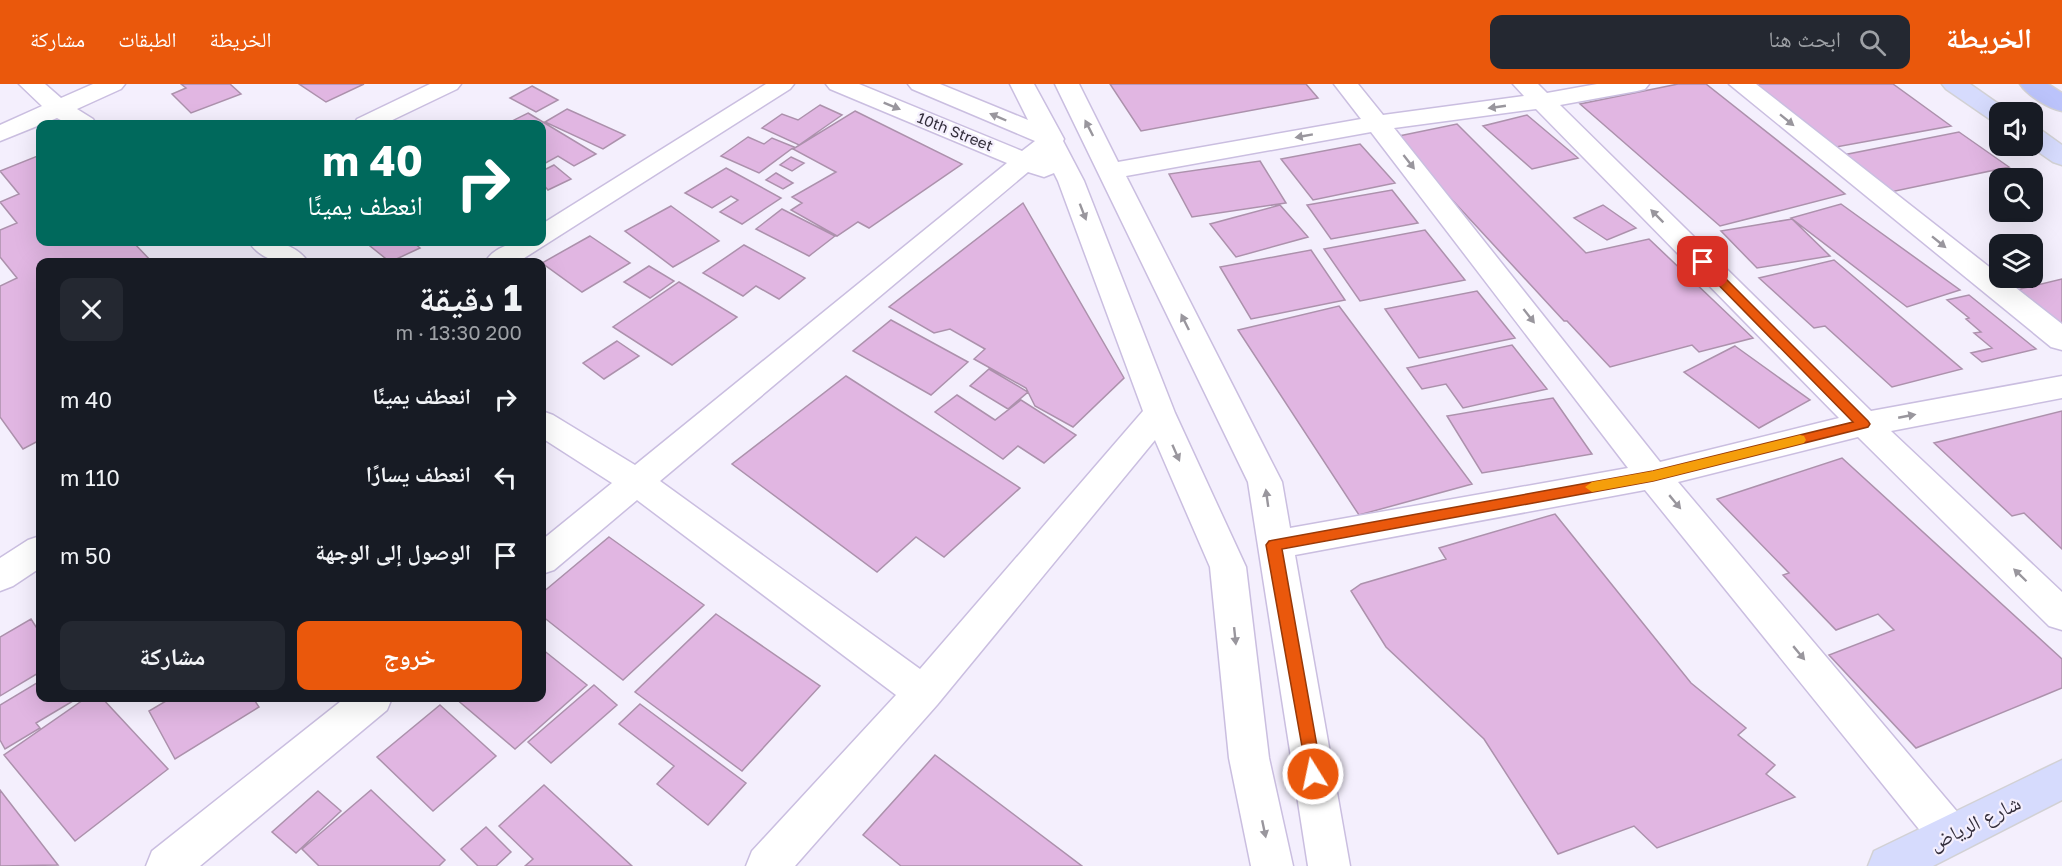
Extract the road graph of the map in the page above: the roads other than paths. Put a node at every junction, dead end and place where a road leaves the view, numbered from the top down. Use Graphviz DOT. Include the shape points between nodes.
graph roads {
  1 [pos="31,84"];
  2 [pos="113,84"];
  3 [pos="449,84"];
  4 [pos="782,84"];
  5 [pos="837,84"];
  6 [pos="920,84"];
  7 [pos="1022,84"];
  8 [pos="1067,84"];
  9 [pos="1346,84"];
  10 [pos="1637,84"];
  11 [pos="1741,84"];
  12 [pos="1954,84"];
  13 [pos="1964,84"];
  14 [pos="2032,84"];
  15 [pos="1534,92"];
  16 [pos="1989,104"];
  17 [pos="2062,104"];
  18 [pos="1989,106"];
  19 [pos="58,108"];
  20 [pos="78,120"];
  21 [pos="374,120"];
  22 [pos="1378,123"];
  23 [pos="0,134"];
  24 [pos="1052,139"];
  25 [pos="2043,144"];
  26 [pos="2062,158"];
  27 [pos="1026,161"];
  28 [pos="1110,171"];
  29 [pos="1071,181"];
  30 [pos="546,233"];
  31 [pos="269,246"];
  32 [pos="525,246"];
  33 [pos="288,258"];
  34 [pos="506,258"];
  35 [pos="2062,340"];
  36 [pos="2062,387"];
  37 [pos="1159,413"];
  38 [pos="1864,424"];
  39 [pos="546,425"];
  40 [pos="1653,476"];
  41 [pos="637,482"];
  42 [pos="1274,545"];
  43 [pos="36,553"];
  44 [pos="546,557"];
  45 [pos="0,576"];
  46 [pos="2062,615"];
  47 [pos="923,693"];
  48 [pos="368,702"];
  49 [pos="2062,779"];
  50 [pos="1950,835"];
  51 [pos="167,866"];
  52 [pos="767,866"];
  53 [pos="1272,866"];
  54 [pos="1329,866"];
  55 [pos="1889,866"];
  1 -- 19 [label="street"];
  2 -- 19 [label="street"];
  3 -- 21 [label="street"];
  4 -- 30 [label="street"];
  5 -- 27 [label="street, 10th Street, one-way"];
  24 -- 6 [label="street, 10th Street, one-way"];
  7 -- 24 [label="street"];
  28 -- 8 [label="street, one-way"];
  9 -- 22 [label="street"];
  10 -- 15 [label="street"];
  11 -- 35 [label="street, one-way"];
  12 -- 18 [label="main road"];
  13 -- 16 [label="main road"];
  14 -- 17 [label="highway"];
  15 -- 22 [label="street, one-way"];
  38 -- 15 [label="street, one-way"];
  19 -- 20 [label="street"];
  19 -- 23 [label="street"];
  22 -- 28 [label="street, one-way"];
  22 -- 40 [label="street, one-way"];
  24 -- 27 [label="street"];
  24 -- 29 [label="street"];
  25 -- 26 [label="main road"];
  27 -- 29 [label="street, 10th Street"];
  27 -- 41 [label="street"];
  42 -- 28 [label="street, one-way" via="1265,482"];
  29 -- 37 [label="street, one-way"];
  31 -- 33 [label="street"];
  32 -- 34 [label="street"];
  38 -- 36 [label="street, one-way"];
  37 -- 47 [label="street"];
  37 -- 53 [label="street, one-way" via="1228,567 1249,758"];
  38 -- 40 [label="street"];
  46 -- 38 [label="street, one-way"];
  39 -- 41 [label="street"];
  40 -- 42 [label="street"];
  40 -- 50 [label="street, one-way"];
  41 -- 44 [label="street"];
  41 -- 47 [label="street"];
  42 -- 54 [label="street"];
  43 -- 45 [label="street"];
  47 -- 52 [label="street"];
  48 -- 51 [label="street"];
  49 -- 50 [label="main road, شارع الرياض"];
  50 -- 55 [label="main road, شارع الرياض"];
}
